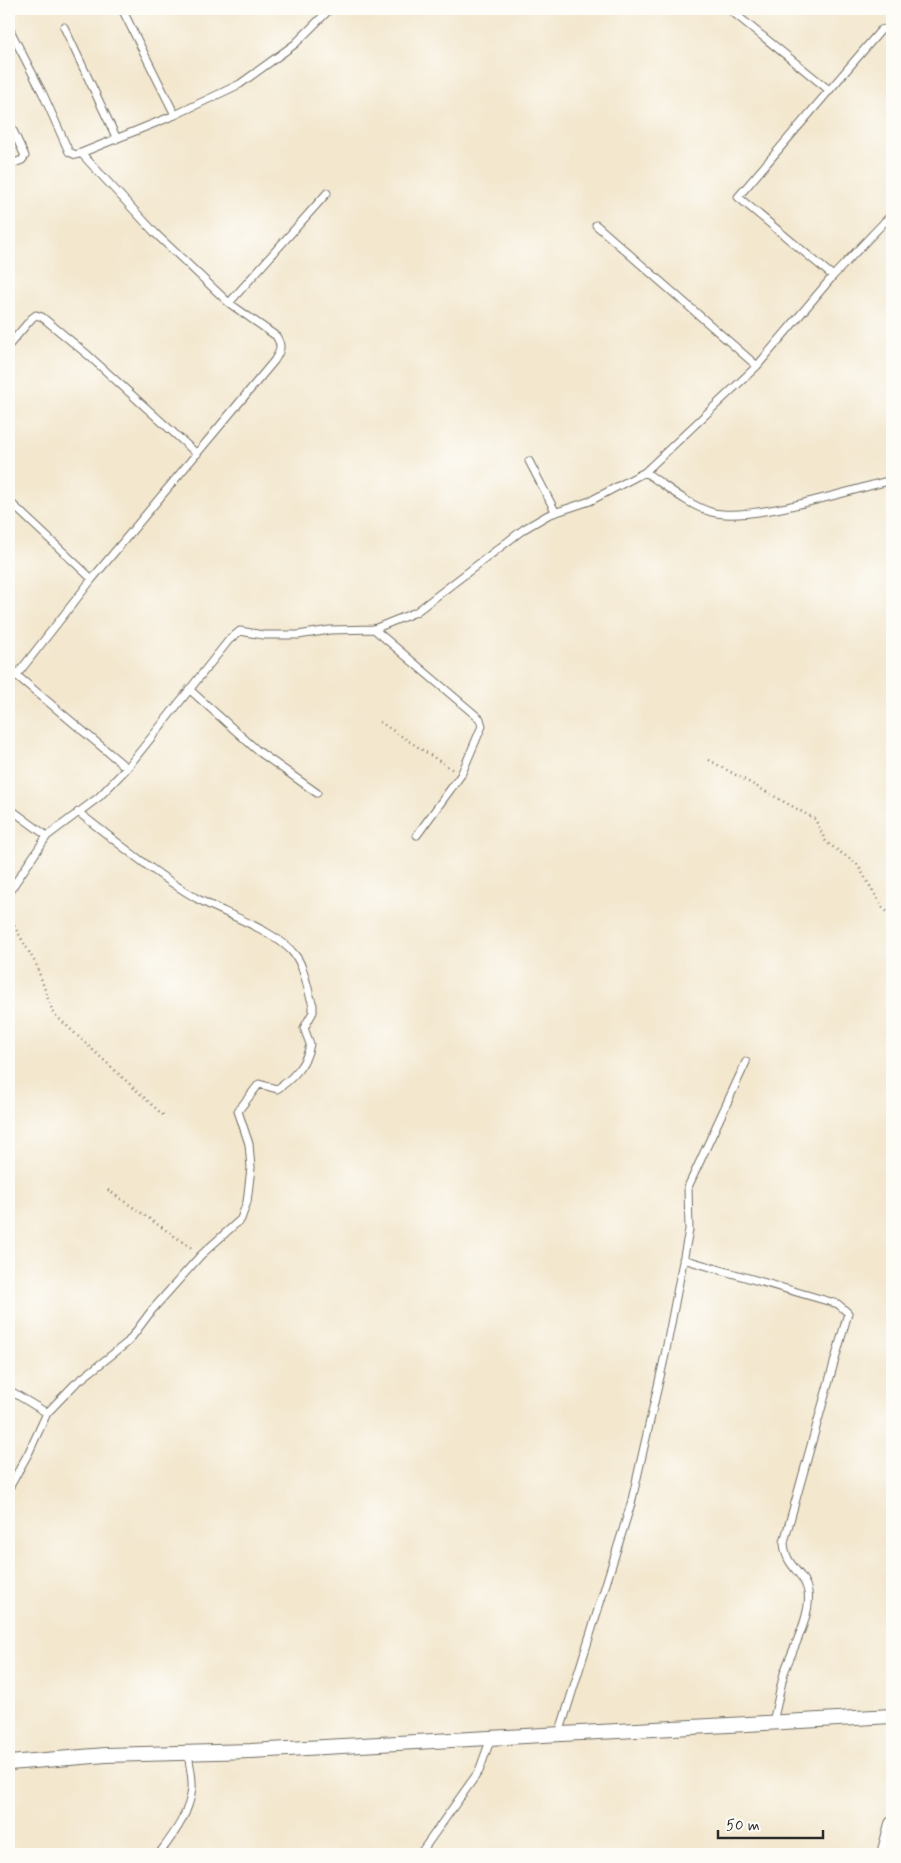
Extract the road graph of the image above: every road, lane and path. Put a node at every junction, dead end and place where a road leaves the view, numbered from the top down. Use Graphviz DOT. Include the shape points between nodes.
graph roads {
  1 [pos="122,9"];
  2 [pos="330,9"];
  3 [pos="729,9"];
  4 [pos="64,27"];
  5 [pos="9,28"];
  6 [pos="892,33"];
  7 [pos="829,90"];
  8 [pos="175,115"];
  9 [pos="9,122"];
  10 [pos="117,138"];
  11 [pos="81,153"];
  12 [pos="9,165"];
  13 [pos="327,193"];
  14 [pos="892,214"];
  15 [pos="596,225"];
  16 [pos="833,276"];
  17 [pos="229,303"];
  18 [pos="9,345"];
  19 [pos="757,366"];
  20 [pos="197,454"];
  21 [pos="529,461"];
  22 [pos="645,472"];
  23 [pos="892,480"];
  24 [pos="9,501"];
  25 [pos="556,511"];
  26 [pos="92,578"];
  27 [pos="374,629"];
  28 [pos="9,669"];
  29 [pos="16,676"];
  30 [pos="189,689"];
  31 [pos="380,722"];
  32 [pos="709,760"];
  33 [pos="127,768"];
  34 [pos="461,775"];
  35 [pos="317,793"];
  36 [pos="9,808"];
  37 [pos="78,812"];
  38 [pos="417,835"];
  39 [pos="47,836"];
  40 [pos="9,892"];
  41 [pos="892,916"];
  42 [pos="9,917"];
  43 [pos="746,1062"];
  44 [pos="163,1115"];
  45 [pos="108,1190"];
  46 [pos="201,1255"];
  47 [pos="683,1259"];
  48 [pos="9,1390"];
  49 [pos="47,1413"];
  50 [pos="9,1488"];
  51 [pos="892,1716"];
  52 [pos="773,1722"];
  53 [pos="559,1734"];
  54 [pos="491,1738"];
  55 [pos="188,1752"];
  56 [pos="9,1763"];
  57 [pos="892,1824"];
  58 [pos="159,1854"];
  59 [pos="420,1854"];
  60 [pos="884,1854"];
  1 -- 8 [label="lane"];
  2 -- 8 [label="lane" via="295,44 240,84"];
  3 -- 7 [label="lane"];
  4 -- 10 [label="lane"];
  5 -- 11 [label="lane" via="69,152 73,155"];
  6 -- 7 [label="lane" via="881,30"];
  7 -- 16 [label="lane" via="738,197"];
  8 -- 10 [label="lane"];
  9 -- 12 [label="lane" via="25,156"];
  10 -- 11 [label="lane"];
  11 -- 17 [label="lane" via="156,234"];
  13 -- 17 [label="lane"];
  14 -- 16 [label="lane"];
  15 -- 19 [label="lane"];
  16 -- 19 [label="lane"];
  17 -- 20 [label="lane" via="276,336 281,349"];
  18 -- 20 [label="lane" via="32,318 36,315 42,317"];
  19 -- 22 [label="lane"];
  20 -- 26 [label="lane"];
  21 -- 25 [label="lane"];
  22 -- 23 [label="lane" via="698,506 726,515 775,508"];
  22 -- 25 [label="lane" via="590,501"];
  24 -- 26 [label="lane"];
  25 -- 27 [label="lane" via="524,529 416,612"];
  26 -- 29 [label="lane"];
  27 -- 30 [label="lane" via="298,635 240,631"];
  27 -- 34 [label="lane" via="480,719 480,734"];
  28 -- 29 [label="lane"];
  29 -- 33 [label="lane"];
  30 -- 33 [label="lane"];
  30 -- 35 [label="lane" via="258,751"];
  31 -- 34 [label="path"];
  32 -- 41 [label="path" via="815,819 826,842 857,864 883,908"];
  33 -- 37 [label="lane" via="99,797"];
  34 -- 38 [label="lane"];
  36 -- 39 [label="lane"];
  37 -- 39 [label="lane"];
  37 -- 46 [label="lane" via="144,864 189,893 276,939 293,952 313,1005 313,1012 304,1028 310,1044 303,1064 278,1089 259,1084 238,1111 249,1144 251,1168 246,1202 237,1224"];
  39 -- 40 [label="lane"];
  42 -- 44 [label="path" via="36,964 53,1013"];
  43 -- 47 [label="lane" via="688,1187 689,1230"];
  45 -- 46 [label="path"];
  46 -- 49 [label="lane" via="128,1342 75,1384"];
  47 -- 52 [label="lane" via="838,1304 848,1313 784,1542 788,1562 808,1592 806,1612 784,1674"];
  47 -- 53 [label="lane" via="631,1504"];
  48 -- 49 [label="lane"];
  49 -- 50 [label="lane"];
  51 -- 52 [label="street"];
  52 -- 53 [label="street"];
  53 -- 54 [label="street"];
  54 -- 55 [label="street"];
  54 -- 59 [label="lane" via="479,1771"];
  55 -- 56 [label="street"];
  55 -- 58 [label="lane" via="192,1786 189,1802 182,1820"];
  57 -- 60 [label="street"];
}
